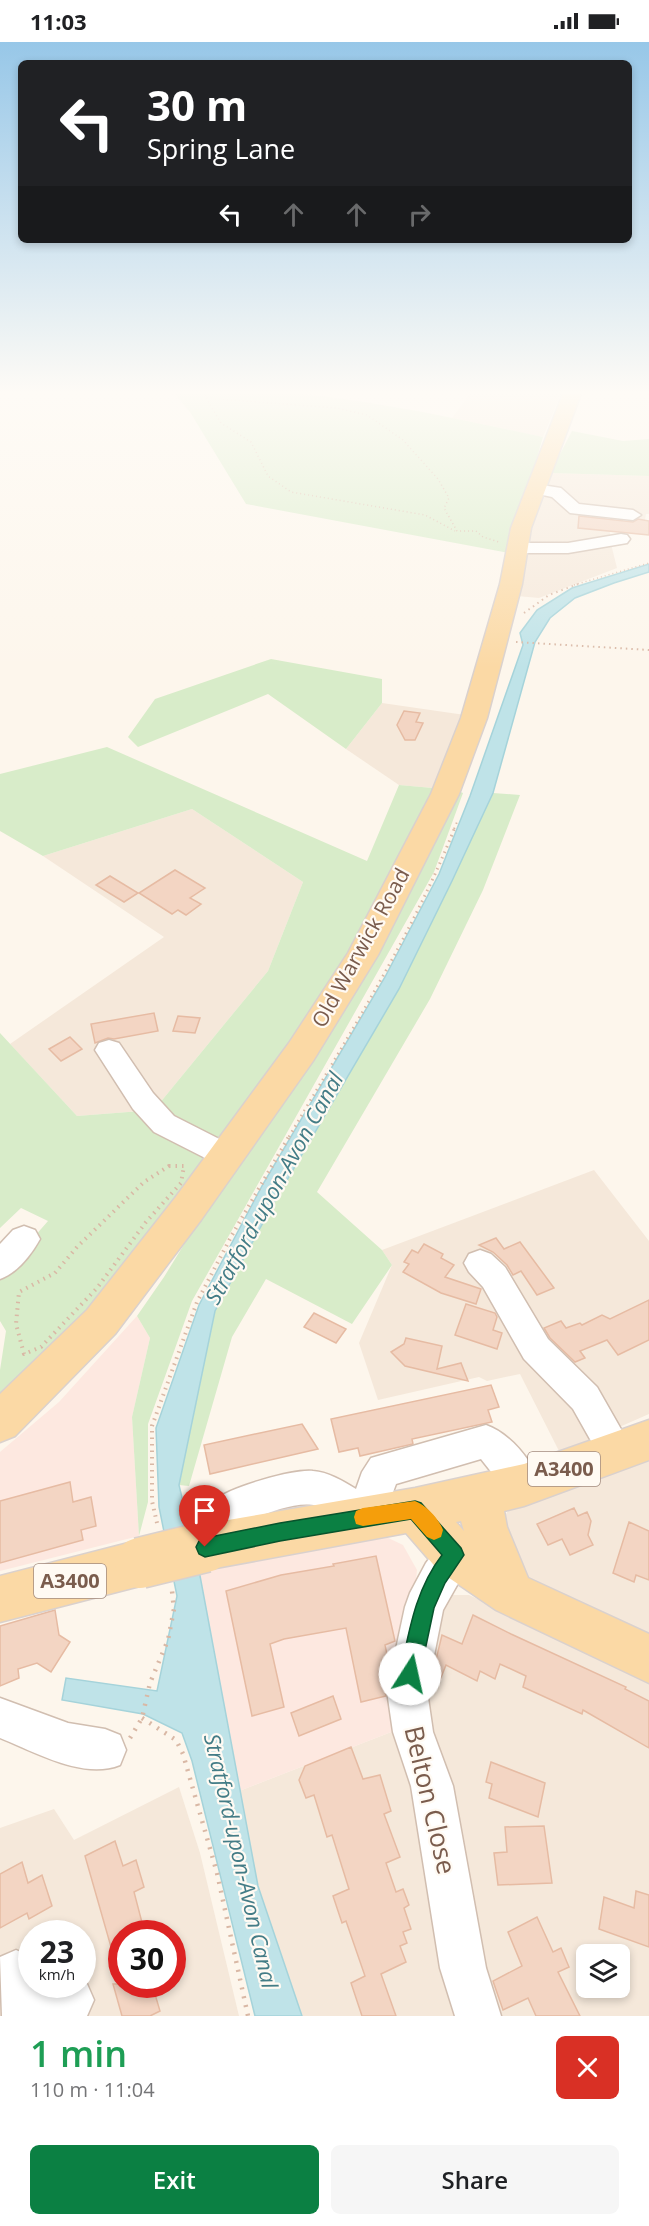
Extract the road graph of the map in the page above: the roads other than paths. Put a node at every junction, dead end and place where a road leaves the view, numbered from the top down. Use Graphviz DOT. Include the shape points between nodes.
graph roads {
  1 [pos="537,483"];
  2 [pos="535,489"];
  3 [pos="633,515"];
  4 [pos="621,539"];
  5 [pos="518,548"];
  6 [pos="109,1050"];
  7 [pos="225,1155"];
  8 [pos="24,1239"];
  9 [pos="480,1263"];
  10 [pos="0,1266"];
  11 [pos="0,1422"];
  12 [pos="632,1446"];
  13 [pos="524,1485"];
  14 [pos="479,1495"];
  15 [pos="415,1510"];
  16 [pos="366,1517"];
  17 [pos="454,1555"];
  18 [pos="512,1594"];
  19 [pos="0,1599"];
  20 [pos="649,1659"];
  21 [pos="0,1718"];
  22 [pos="105,1750"];
  23 [pos="16,1973"];
  24 [pos="25,2016"];
  25 [pos="478,2016"];
  1 -- 2 [label="main road, Old Warwick Road"];
  2 -- 3 [label="street" via="557,493 576,509"];
  2 -- 5 [label="main road, Old Warwick Road"];
  4 -- 5 [label="street" via="568,548"];
  5 -- 7 [label="main road, Old Warwick Road" via="474,718 445,794 356,964 301,1052"];
  6 -- 7 [label="street" via="143,1101 164,1124"];
  7 -- 11 [label="main road, Old Warwick Road" via="101,1322"];
  8 -- 10 [label="street"];
  9 -- 12 [label="street" via="494,1277 536,1348"];
  12 -- 13 [label="main road, A3400"];
  13 -- 14 [label="main road, A3400"];
  13 -- 16 [label="street" via="486,1441 384,1470 375,1484"];
  14 -- 15 [label="main road, A3400"];
  14 -- 18 [label="main road" via="485,1527"];
  15 -- 16 [label="main road, A3400"];
  15 -- 17 [label="main road"];
  16 -- 19 [label="main road, A3400, bridge" via="213,1545"];
  17 -- 18 [label="main road"];
  17 -- 25 [label="street, Belton Close" via="438,1576 424,1607 407,1691 413,1732 432,1786 463,1968"];
  18 -- 20 [label="main road"];
  21 -- 22 [label="street" via="68,1744"];
  23 -- 24 [label="street"];
}
